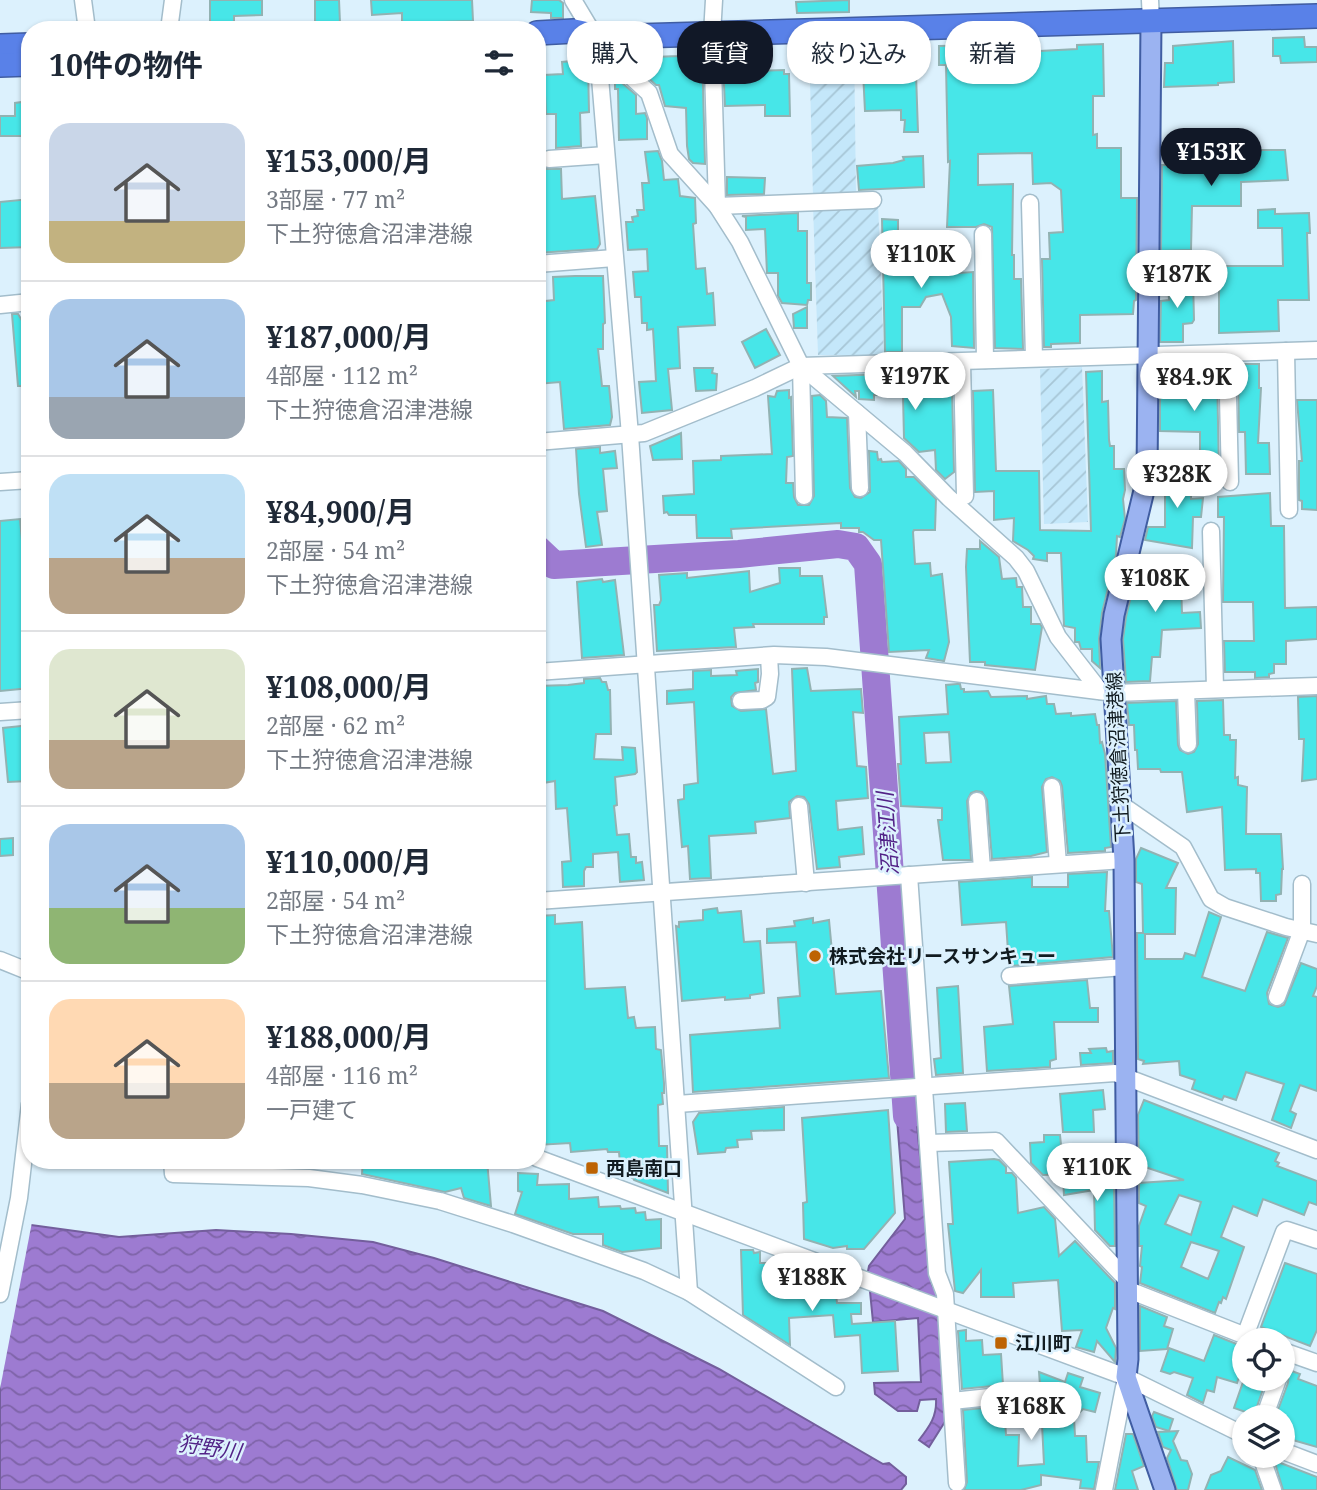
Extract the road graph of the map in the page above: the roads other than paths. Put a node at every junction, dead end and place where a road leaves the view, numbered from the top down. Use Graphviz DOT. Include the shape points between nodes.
graph roads {
  1 [pos="83,0"];
  2 [pos="173,0"];
  3 [pos="573,0"];
  4 [pos="714,0"];
  5 [pos="1151,10"];
  6 [pos="1317,16"];
  7 [pos="86,21"];
  8 [pos="170,21"];
  9 [pos="586,21"];
  10 [pos="713,21"];
  11 [pos="773,31"];
  12 [pos="567,32"];
  13 [pos="546,33"];
  14 [pos="21,45"];
  15 [pos="0,46"];
  16 [pos="567,47"];
  17 [pos="546,48"];
  18 [pos="21,64"];
  19 [pos="0,65"];
  20 [pos="600,84"];
  21 [pos="639,84"];
  22 [pos="713,84"];
  23 [pos="606,155"];
  24 [pos="549,159"];
  25 [pos="873,200"];
  26 [pos="1030,203"];
  27 [pos="716,206"];
  28 [pos="982,234"];
  29 [pos="614,258"];
  30 [pos="546,263"];
  31 [pos="21,303"];
  32 [pos="0,305"];
  33 [pos="1317,350"];
  34 [pos="1286,351"];
  35 [pos="1227,353"];
  36 [pos="1148,355"];
  37 [pos="1034,359"];
  38 [pos="985,360"];
  39 [pos="962,362"];
  40 [pos="801,366"];
  41 [pos="857,413"];
  42 [pos="630,435"];
  43 [pos="546,441"];
  44 [pos="21,481"];
  45 [pos="0,482"];
  46 [pos="1230,482"];
  47 [pos="860,488"];
  48 [pos="804,496"];
  49 [pos="965,496"];
  50 [pos="1289,510"];
  51 [pos="1211,531"];
  52 [pos="769,656"];
  53 [pos="646,664"];
  54 [pos="546,671"];
  55 [pos="1317,686"];
  56 [pos="1215,690"];
  57 [pos="1186,691"];
  58 [pos="1107,692"];
  59 [pos="741,701"];
  60 [pos="21,711"];
  61 [pos="0,712"];
  62 [pos="1188,744"];
  63 [pos="1052,788"];
  64 [pos="978,801"];
  65 [pos="799,806"];
  66 [pos="1122,806"];
  67 [pos="1124,860"];
  68 [pos="1058,864"];
  69 [pos="982,869"];
  70 [pos="909,875"];
  71 [pos="806,883"];
  72 [pos="1302,884"];
  73 [pos="663,892"];
  74 [pos="546,900"];
  75 [pos="1309,932"];
  76 [pos="0,960"];
  77 [pos="1124,967"];
  78 [pos="21,968"];
  79 [pos="1010,976"];
  80 [pos="1277,996"];
  81 [pos="1124,1076"];
  82 [pos="924,1087"];
  83 [pos="677,1104"];
  84 [pos="928,1143"];
  85 [pos="1317,1150"];
  86 [pos="546,1161"];
  87 [pos="22,1169"];
  88 [pos="173,1169"];
  89 [pos="685,1213"];
  90 [pos="1317,1240"];
  91 [pos="1126,1284"];
  92 [pos="689,1289"];
  93 [pos="0,1294"];
  94 [pos="946,1309"];
  95 [pos="1253,1328"];
  96 [pos="1232,1330"];
  97 [pos="1295,1359"];
  98 [pos="1317,1363"];
  99 [pos="1126,1377"];
  100 [pos="836,1387"];
  101 [pos="1022,1397"];
  102 [pos="951,1401"];
  103 [pos="1232,1429"];
  104 [pos="1295,1456"];
  105 [pos="1317,1464"];
  106 [pos="1265,1468"];
  107 [pos="957,1483"];
  108 [pos="1104,1490"];
  109 [pos="1165,1490"];
  110 [pos="1273,1490"];
  1 -- 7 [label="street"];
  2 -- 8 [label="street"];
  3 -- 9 [label="street"];
  4 -- 10 [label="street"];
  5 -- 6 [label="highway"];
  5 -- 11 [label="highway"];
  5 -- 36 [label="main road, 下土狩徳倉沼津港線"];
  12 -- 13 [label="highway"];
  14 -- 15 [label="highway"];
  16 -- 17 [label="highway"];
  18 -- 19 [label="highway"];
  20 -- 23 [label="street"];
  21 -- 27 [label="street" via="649,93 670,153"];
  22 -- 27 [label="street"];
  23 -- 24 [label="street"];
  23 -- 29 [label="street"];
  25 -- 27 [label="street"];
  26 -- 37 [label="street"];
  27 -- 40 [label="street" via="740,242"];
  28 -- 38 [label="street"];
  29 -- 30 [label="street"];
  29 -- 42 [label="street"];
  31 -- 32 [label="street"];
  33 -- 34 [label="street"];
  34 -- 35 [label="street"];
  34 -- 50 [label="street"];
  35 -- 36 [label="street"];
  35 -- 46 [label="street"];
  36 -- 37 [label="street"];
  36 -- 58 [label="main road, 下土狩徳倉沼津港線" via="1147,478 1112,629"];
  37 -- 38 [label="street"];
  38 -- 39 [label="street"];
  39 -- 40 [label="street"];
  39 -- 49 [label="street"];
  40 -- 41 [label="street"];
  40 -- 42 [label="street"];
  40 -- 48 [label="street"];
  41 -- 47 [label="street"];
  41 -- 58 [label="street" via="1022,564 1050,626"];
  42 -- 43 [label="street"];
  42 -- 53 [label="street"];
  44 -- 45 [label="street"];
  51 -- 56 [label="street"];
  52 -- 53 [label="street"];
  52 -- 58 [label="street" via="839,659"];
  52 -- 59 [label="street" via="767,697"];
  53 -- 54 [label="street"];
  53 -- 73 [label="street"];
  55 -- 56 [label="street"];
  56 -- 57 [label="street"];
  57 -- 58 [label="street"];
  57 -- 62 [label="street"];
  58 -- 66 [label="main road, 下土狩徳倉沼津港線"];
  60 -- 61 [label="street"];
  63 -- 68 [label="street"];
  64 -- 69 [label="street"];
  65 -- 71 [label="street"];
  66 -- 67 [label="main road, 下土狩徳倉沼津港線"];
  66 -- 75 [label="street" via="1183,847 1211,899"];
  67 -- 68 [label="street"];
  67 -- 77 [label="main road, 下土狩徳倉沼津港線"];
  68 -- 69 [label="street"];
  69 -- 70 [label="street"];
  70 -- 71 [label="street"];
  70 -- 82 [label="street"];
  71 -- 73 [label="street"];
  72 -- 75 [label="street"];
  73 -- 74 [label="street"];
  73 -- 83 [label="street"];
  75 -- 80 [label="street"];
  76 -- 78 [label="street"];
  77 -- 79 [label="street"];
  77 -- 81 [label="main road, 下土狩徳倉沼津港線"];
  81 -- 82 [label="street"];
  81 -- 85 [label="street"];
  81 -- 91 [label="main road, 下土狩徳倉沼津港線"];
  82 -- 83 [label="street"];
  82 -- 84 [label="street"];
  83 -- 89 [label="street"];
  84 -- 91 [label="street" via="996,1142"];
  84 -- 94 [label="street" via="937,1273"];
  86 -- 89 [label="street"];
  87 -- 93 [label="street"];
  88 -- 92 [label="street" via="173,1174 309,1178 440,1201 590,1250"];
  89 -- 92 [label="street"];
  89 -- 94 [label="street"];
  90 -- 95 [label="street" via="1284,1232"];
  91 -- 96 [label="street"];
  91 -- 99 [label="main road, 下土狩徳倉沼津港線"];
  92 -- 100 [label="street"];
  94 -- 99 [label="street"];
  94 -- 102 [label="street"];
  97 -- 98 [label="street"];
  99 -- 103 [label="street"];
  99 -- 108 [label="street"];
  99 -- 109 [label="main road, 下土狩徳倉沼津港線"];
  101 -- 102 [label="street"];
  102 -- 107 [label="street"];
  104 -- 105 [label="street"];
  106 -- 110 [label="street"];
}
